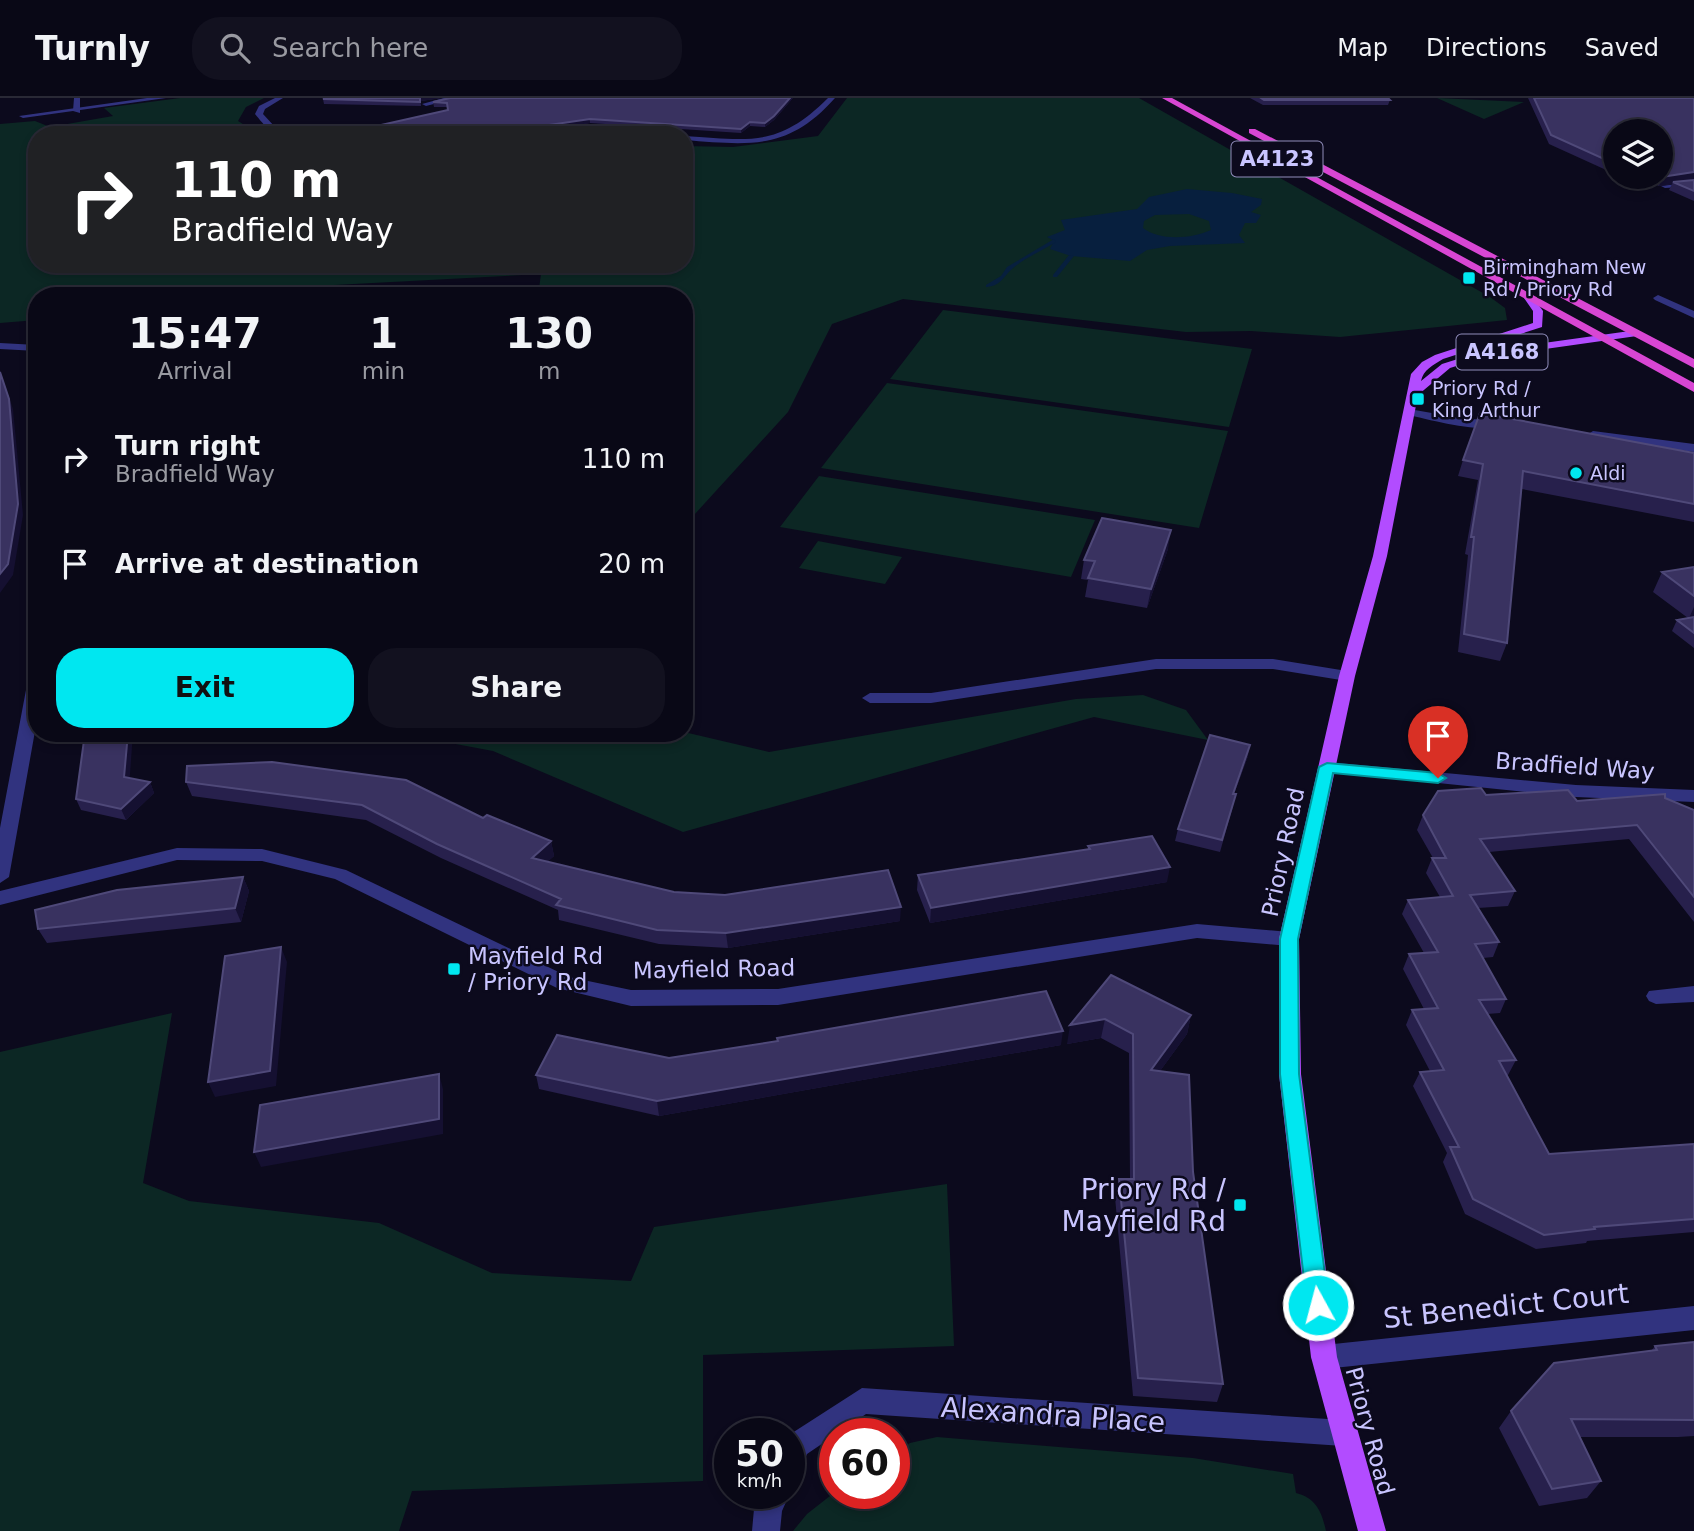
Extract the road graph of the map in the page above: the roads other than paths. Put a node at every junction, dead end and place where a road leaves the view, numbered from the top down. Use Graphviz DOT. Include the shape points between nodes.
graph roads {
  1 [pos="77,98"];
  2 [pos="163,98"];
  3 [pos="279,98"];
  4 [pos="454,98"];
  5 [pos="831,98"];
  6 [pos="1166,98"];
  7 [pos="426,104"];
  8 [pos="77,111"];
  9 [pos="23,116"];
  10 [pos="1237,123"];
  11 [pos="269,126"];
  12 [pos="693,139"];
  13 [pos="1694,184"];
  14 [pos="1673,187"];
  15 [pos="1529,298"];
  16 [pos="1658,298"];
  17 [pos="1694,316"];
  18 [pos="1637,333"];
  19 [pos="1602,337"];
  20 [pos="0,346"];
  21 [pos="28,348"];
  22 [pos="1694,364"];
  23 [pos="1694,388"];
  24 [pos="1411,403"];
  25 [pos="1506,425"];
  26 [pos="1573,433"];
  27 [pos="1694,448"];
  28 [pos="1347,676"];
  29 [pos="870,698"];
  30 [pos="28,723"];
  31 [pos="1327,767"];
  32 [pos="1694,796"];
  33 [pos="0,877"];
  34 [pos="0,898"];
  35 [pos="1289,939"];
  36 [pos="1694,995"];
  37 [pos="1656,996"];
  38 [pos="1694,1318"];
  39 [pos="1324,1357"];
  40 [pos="1343,1433"];
  41 [pos="805,1441"];
  42 [pos="768,1509"];
  43 [pos="766,1531"];
  44 [pos="1372,1531"];
  1 -- 8 [label="street"];
  2 -- 8 [label="street"];
  3 -- 11 [label="street" via="259,114"];
  4 -- 7 [label="street"];
  5 -- 12 [label="street" via="787,135 730,141"];
  6 -- 15 [label="highway, A4123"];
  8 -- 9 [label="street"];
  10 -- 18 [label="highway, A4123"];
  13 -- 14 [label="street"];
  15 -- 19 [label="highway, A4123"];
  15 -- 24 [label="main road, Priory Road / A4168" via="1538,311 1538,325 1421,367"];
  16 -- 17 [label="street"];
  18 -- 19 [label="main road, A4168"];
  18 -- 22 [label="highway, A4123"];
  19 -- 23 [label="highway, A4123"];
  19 -- 24 [label="main road, A4168" via="1479,355 1446,366"];
  20 -- 21 [label="street"];
  24 -- 25 [label="street" via="1466,423"];
  24 -- 28 [label="main road, Priory Road / A4168" via="1380,556"];
  26 -- 27 [label="street"];
  28 -- 29 [label="street" via="1273,664 1156,664 931,698"];
  28 -- 31 [label="main road, Priory Road / A4168"];
  30 -- 33 [label="street"];
  31 -- 32 [label="street, Bradfield Way" via="1576,791"];
  31 -- 35 [label="main road, Priory Road / A4168"];
  34 -- 35 [label="street, Mayfield Road" via="177,854 262,855 340,874 564,983 631,998 778,996 1197,931"];
  35 -- 39 [label="main road, Priory Road / A4168" via="1290,1074"];
  36 -- 37 [label="street"];
  38 -- 39 [label="street, St Benedict Court"];
  39 -- 40 [label="main road, Priory Road / A4168"];
  40 -- 41 [label="street, Alexandra Place" via="862,1401"];
  40 -- 44 [label="main road, Priory Road / A4168"];
  42 -- 43 [label="street"];
}
